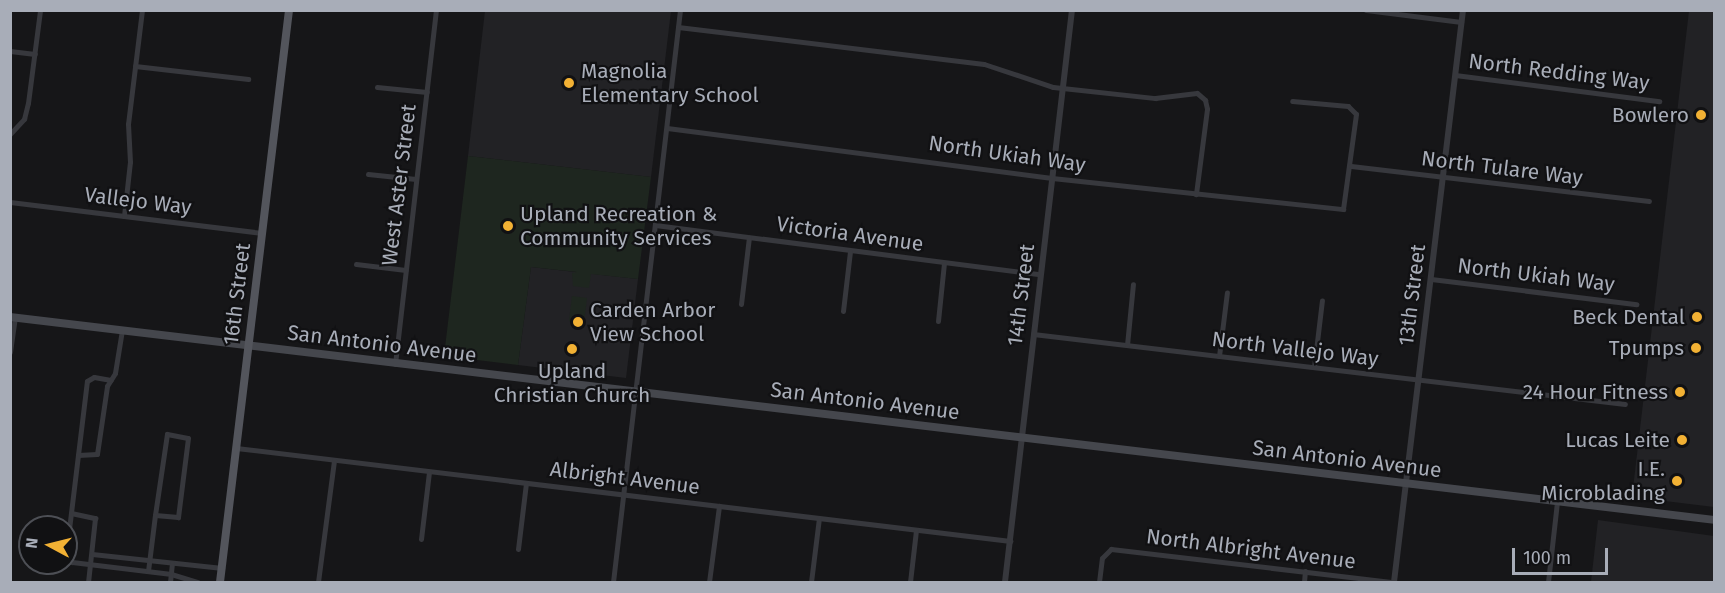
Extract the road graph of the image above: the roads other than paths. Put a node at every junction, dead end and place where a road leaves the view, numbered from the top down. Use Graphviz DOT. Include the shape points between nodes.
graph roads {
  1 [pos="40,10"];
  2 [pos="142,10"];
  3 [pos="289,10"];
  4 [pos="436,10"];
  5 [pos="680,10"];
  6 [pos="1072,10"];
  7 [pos="1366,10"];
  8 [pos="1463,10"];
  9 [pos="1461,22"];
  10 [pos="678,27"];
  11 [pos="10,51"];
  12 [pos="34,54"];
  13 [pos="135,66"];
  14 [pos="1455,75"];
  15 [pos="248,79"];
  16 [pos="377,87"];
  17 [pos="1063,88"];
  18 [pos="427,92"];
  19 [pos="1292,101"];
  20 [pos="1659,101"];
  21 [pos="667,128"];
  22 [pos="10,135"];
  23 [pos="1351,166"];
  24 [pos="368,174"];
  25 [pos="1052,178"];
  26 [pos="1442,178"];
  27 [pos="416,179"];
  28 [pos="1196,194"];
  29 [pos="1649,201"];
  30 [pos="10,202"];
  31 [pos="124,216"];
  32 [pos="655,225"];
  33 [pos="262,232"];
  34 [pos="749,237"];
  35 [pos="850,251"];
  36 [pos="944,263"];
  37 [pos="356,264"];
  38 [pos="406,270"];
  39 [pos="1040,274"];
  40 [pos="1431,279"];
  41 [pos="1133,284"];
  42 [pos="1227,292"];
  43 [pos="1322,300"];
  44 [pos="741,304"];
  45 [pos="1636,304"];
  46 [pos="843,311"];
  47 [pos="13,317"];
  48 [pos="938,321"];
  49 [pos="122,330"];
  50 [pos="1033,334"];
  51 [pos="1127,345"];
  52 [pos="249,346"];
  53 [pos="10,352"];
  54 [pos="1219,357"];
  55 [pos="395,364"];
  56 [pos="1314,367"];
  57 [pos="111,380"];
  58 [pos="1419,380"];
  59 [pos="635,392"];
  60 [pos="1625,404"];
  61 [pos="1021,438"];
  62 [pos="236,448"];
  63 [pos="78,455"];
  64 [pos="334,460"];
  65 [pos="429,472"];
  66 [pos="526,483"];
  67 [pos="1406,484"];
  68 [pos="623,495"];
  69 [pos="1557,502"];
  70 [pos="718,506"];
  71 [pos="71,513"];
  72 [pos="155,515"];
  73 [pos="819,518"];
  74 [pos="1714,520"];
  75 [pos="916,530"];
  76 [pos="422,539"];
  77 [pos="1010,541"];
  78 [pos="518,549"];
  79 [pos="92,554"];
  80 [pos="149,560"];
  81 [pos="78,563"];
  82 [pos="172,563"];
  83 [pos="91,564"];
  84 [pos="222,568"];
  85 [pos="148,571"];
  86 [pos="1305,571"];
  87 [pos="171,574"];
  88 [pos="88,582"];
  89 [pos="170,582"];
  90 [pos="198,582"];
  91 [pos="220,582"];
  92 [pos="318,582"];
  93 [pos="613,582"];
  94 [pos="709,582"];
  95 [pos="811,582"];
  96 [pos="910,582"];
  97 [pos="1005,582"];
  98 [pos="1099,582"];
  99 [pos="1304,582"];
  100 [pos="1393,582"];
  101 [pos="1548,582"];
  1 -- 12 [label="street"];
  2 -- 13 [label="street"];
  3 -- 33 [label="main road, 16th Street"];
  4 -- 18 [label="street, West Aster Street"];
  5 -- 10 [label="street"];
  6 -- 17 [label="street, 14th Street"];
  7 -- 9 [label="street"];
  8 -- 9 [label="street, 13th Street"];
  9 -- 14 [label="street, 13th Street"];
  10 -- 17 [label="street" via="984,64 1024,80"];
  10 -- 21 [label="street"];
  11 -- 12 [label="street"];
  12 -- 22 [label="street" via="24,119"];
  13 -- 15 [label="street"];
  13 -- 31 [label="street"];
  14 -- 20 [label="street, North Redding Way"];
  14 -- 26 [label="street, 13th Street"];
  16 -- 18 [label="street"];
  17 -- 25 [label="street, 14th Street"];
  17 -- 28 [label="street" via="1145,98 1197,93 1205,100"];
  18 -- 27 [label="street, West Aster Street"];
  19 -- 23 [label="street" via="1348,106 1356,114"];
  21 -- 25 [label="street, North Ukiah Way"];
  21 -- 32 [label="street"];
  23 -- 26 [label="street, North Tulare Way"];
  23 -- 28 [label="street, North Ukiah Way" via="1343,209"];
  24 -- 27 [label="street"];
  25 -- 28 [label="street, North Ukiah Way"];
  25 -- 39 [label="street, 14th Street"];
  26 -- 29 [label="street, North Tulare Way"];
  26 -- 40 [label="street, 13th Street"];
  27 -- 38 [label="street, West Aster Street"];
  30 -- 31 [label="street, Vallejo Way"];
  31 -- 33 [label="street, Vallejo Way"];
  32 -- 34 [label="street, Victoria Avenue"];
  32 -- 59 [label="street"];
  33 -- 52 [label="main road, 16th Street"];
  34 -- 35 [label="street, Victoria Avenue"];
  34 -- 44 [label="street"];
  35 -- 36 [label="street, Victoria Avenue"];
  35 -- 46 [label="street"];
  36 -- 39 [label="street, Victoria Avenue"];
  36 -- 48 [label="street"];
  37 -- 38 [label="street"];
  38 -- 55 [label="street, West Aster Street"];
  39 -- 50 [label="street, 14th Street"];
  40 -- 45 [label="street, North Ukiah Way"];
  40 -- 58 [label="street, 13th Street"];
  41 -- 51 [label="street"];
  42 -- 54 [label="street"];
  43 -- 56 [label="street"];
  47 -- 49 [label="main road, San Antonio Avenue"];
  47 -- 53 [label="street"];
  49 -- 52 [label="main road, San Antonio Avenue"];
  49 -- 57 [label="street"];
  50 -- 51 [label="street, North Vallejo Way"];
  50 -- 61 [label="street, 14th Street"];
  51 -- 54 [label="street, North Vallejo Way"];
  52 -- 55 [label="main road, San Antonio Avenue"];
  52 -- 62 [label="main road, 16th Street"];
  54 -- 56 [label="street, North Vallejo Way"];
  55 -- 59 [label="main road, San Antonio Avenue"];
  56 -- 58 [label="street, North Vallejo Way"];
  57 -- 63 [label="street" via="97,454"];
  57 -- 63 [label="street" via="94,377 87,381"];
  58 -- 60 [label="street, North Vallejo Way"];
  58 -- 67 [label="street, 13th Street"];
  59 -- 61 [label="main road, San Antonio Avenue"];
  59 -- 68 [label="street"];
  61 -- 67 [label="main road, San Antonio Avenue"];
  61 -- 77 [label="street, 14th Street"];
  62 -- 64 [label="street, Albright Avenue"];
  62 -- 84 [label="main road, 16th Street"];
  63 -- 71 [label="street"];
  64 -- 65 [label="street, Albright Avenue"];
  64 -- 92 [label="street"];
  65 -- 66 [label="street, Albright Avenue"];
  65 -- 76 [label="street"];
  66 -- 68 [label="street, Albright Avenue"];
  66 -- 78 [label="street"];
  67 -- 69 [label="main road, San Antonio Avenue"];
  67 -- 100 [label="street, 13th Street"];
  68 -- 70 [label="street, Albright Avenue"];
  68 -- 93 [label="street"];
  69 -- 74 [label="main road, San Antonio Avenue"];
  69 -- 101 [label="street"];
  70 -- 73 [label="street, Albright Avenue"];
  70 -- 94 [label="street"];
  71 -- 79 [label="street" via="95,518"];
  72 -- 72 [label="street" via="164,440 167,434 183,435 189,444 180,513 173,517"];
  72 -- 80 [label="street"];
  73 -- 75 [label="street, Albright Avenue"];
  73 -- 95 [label="street"];
  75 -- 77 [label="street, Albright Avenue"];
  75 -- 96 [label="street"];
  77 -- 97 [label="street, 14th Street"];
  79 -- 80 [label="street"];
  79 -- 83 [label="street"];
  80 -- 82 [label="street"];
  80 -- 85 [label="street"];
  81 -- 83 [label="street"];
  82 -- 84 [label="street"];
  82 -- 87 [label="street"];
  83 -- 85 [label="street"];
  83 -- 88 [label="street"];
  84 -- 91 [label="main road, 16th Street"];
  85 -- 87 [label="street"];
  86 -- 98 [label="street, North Albright Avenue" via="1105,551"];
  86 -- 99 [label="street"];
  86 -- 100 [label="street, North Albright Avenue"];
  87 -- 89 [label="street"];
  87 -- 90 [label="street"];
}
